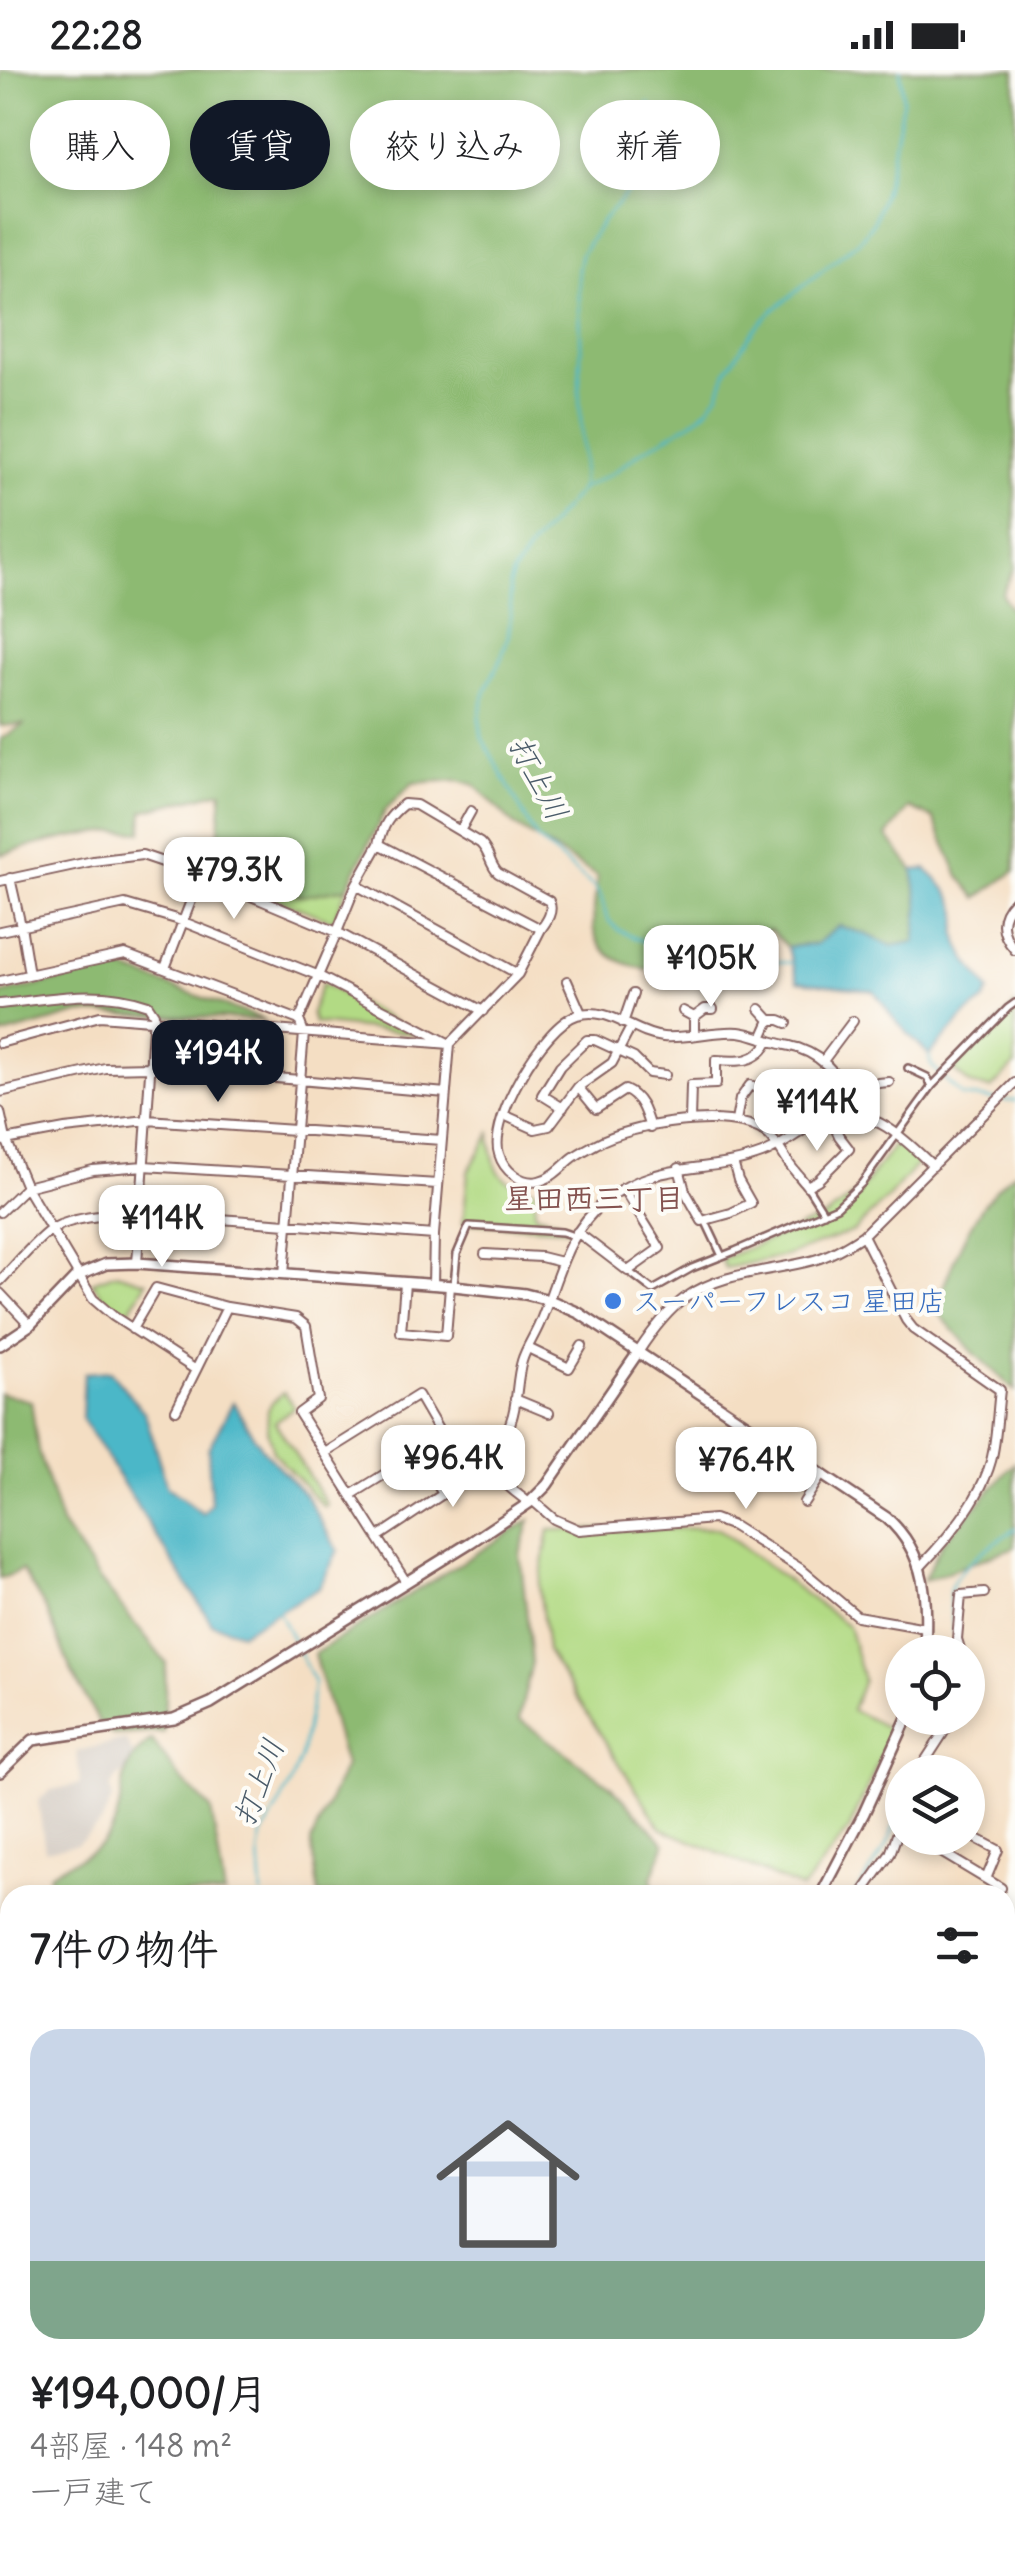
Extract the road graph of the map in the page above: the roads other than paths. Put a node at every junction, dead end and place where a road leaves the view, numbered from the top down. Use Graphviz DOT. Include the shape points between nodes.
graph roads {
  1 [pos="471,811"];
  2 [pos="460,831"];
  3 [pos="379,844"];
  4 [pos="201,875"];
  5 [pos="5,880"];
  6 [pos="356,885"];
  7 [pos="1015,900"];
  8 [pos="183,922"];
  9 [pos="22,926"];
  10 [pos="0,930"];
  11 [pos="542,930"];
  12 [pos="337,932"];
  13 [pos="1015,950"];
  14 [pos="165,968"];
  15 [pos="30,974"];
  16 [pos="518,974"];
  17 [pos="317,975"];
  18 [pos="0,981"];
  19 [pos="566,981"];
  20 [pos="633,994"];
  21 [pos="1015,1003"];
  22 [pos="0,1004"];
  23 [pos="713,1009"];
  24 [pos="760,1009"];
  25 [pos="682,1010"];
  26 [pos="483,1011"];
  27 [pos="581,1014"];
  28 [pos="694,1017"];
  29 [pos="299,1020"];
  30 [pos="770,1020"];
  31 [pos="154,1021"];
  32 [pos="853,1021"];
  33 [pos="787,1023"];
  34 [pos="627,1025"];
  35 [pos="304,1033"];
  36 [pos="694,1035"];
  37 [pos="766,1039"];
  38 [pos="0,1043"];
  39 [pos="450,1044"];
  40 [pos="620,1052"];
  41 [pos="822,1061"];
  42 [pos="150,1067"];
  43 [pos="908,1068"];
  44 [pos="665,1075"];
  45 [pos="299,1080"];
  46 [pos="840,1081"];
  47 [pos="889,1082"];
  48 [pos="1015,1083"];
  49 [pos="932,1086"];
  50 [pos="578,1087"];
  51 [pos="0,1092"];
  52 [pos="846,1092"];
  53 [pos="446,1093"];
  54 [pos="563,1108"];
  55 [pos="0,1112"];
  56 [pos="851,1115"];
  57 [pos="504,1116"];
  58 [pos="830,1117"];
  59 [pos="147,1120"];
  60 [pos="690,1121"];
  61 [pos="736,1121"];
  62 [pos="650,1128"];
  63 [pos="296,1131"];
  64 [pos="899,1134"];
  65 [pos="3,1140"];
  66 [pos="442,1140"];
  67 [pos="778,1147"];
  68 [pos="733,1162"];
  69 [pos="144,1166"];
  70 [pos="932,1166"];
  71 [pos="679,1168"];
  72 [pos="292,1175"];
  73 [pos="438,1184"];
  74 [pos="808,1186"];
  75 [pos="26,1187"];
  76 [pos="623,1188"];
  77 [pos="0,1212"];
  78 [pos="140,1213"];
  79 [pos="824,1213"];
  80 [pos="705,1220"];
  81 [pos="288,1225"];
  82 [pos="51,1229"];
  83 [pos="576,1234"];
  84 [pos="863,1235"];
  85 [pos="434,1236"];
  86 [pos="485,1254"];
  87 [pos="722,1256"];
  88 [pos="561,1262"];
  89 [pos="137,1263"];
  90 [pos="628,1271"];
  91 [pos="284,1274"];
  92 [pos="77,1276"];
  93 [pos="0,1282"];
  94 [pos="405,1283"];
  95 [pos="432,1284"];
  96 [pos="452,1286"];
  97 [pos="0,1294"];
  98 [pos="549,1300"];
  99 [pos="227,1307"];
  100 [pos="30,1326"];
  101 [pos="132,1329"];
  102 [pos="0,1346"];
  103 [pos="582,1346"];
  104 [pos="528,1348"];
  105 [pos="638,1351"];
  106 [pos="196,1370"];
  107 [pos="516,1400"];
  108 [pos="176,1410"];
  109 [pos="548,1413"];
  110 [pos="324,1453"];
  111 [pos="418,1453"];
  112 [pos="822,1474"];
  113 [pos="351,1494"];
  114 [pos="531,1501"];
  115 [pos="804,1502"];
  116 [pos="378,1537"];
  117 [pos="921,1566"];
  118 [pos="406,1582"];
  119 [pos="984,1593"];
  120 [pos="926,1628"];
  121 [pos="925,1635"];
  122 [pos="957,1635"];
  123 [pos="899,1735"];
  124 [pos="0,1772"];
  125 [pos="985,1843"];
  126 [pos="889,1855"];
  127 [pos="946,1855"];
  128 [pos="986,1878"];
  129 [pos="826,1885"];
  130 [pos="868,1885"];
  131 [pos="996,1885"];
  1 -- 2 [label="street"];
  2 -- 3 [label="street" via="404,804 382,827"];
  2 -- 11 [label="street" via="486,849 498,874 549,901"];
  3 -- 6 [label="street"];
  3 -- 11 [label="street"];
  4 -- 5 [label="street" via="142,856"];
  4 -- 8 [label="street"];
  4 -- 12 [label="street"];
  5 -- 9 [label="street"];
  6 -- 12 [label="street"];
  6 -- 16 [label="street"];
  7 -- 13 [label="street" via="1001,926"];
  8 -- 9 [label="street" via="125,904"];
  8 -- 14 [label="street"];
  8 -- 17 [label="street"];
  9 -- 10 [label="street"];
  9 -- 15 [label="street"];
  11 -- 16 [label="street"];
  12 -- 17 [label="street"];
  12 -- 26 [label="street"];
  14 -- 15 [label="street" via="124,954"];
  14 -- 29 [label="street"];
  15 -- 18 [label="street"];
  16 -- 26 [label="street"];
  17 -- 29 [label="street"];
  17 -- 39 [label="street"];
  19 -- 27 [label="street"];
  20 -- 34 [label="street"];
  21 -- 49 [label="street"];
  22 -- 31 [label="street" via="124,996 148,1005"];
  23 -- 28 [label="street"];
  24 -- 30 [label="street"];
  25 -- 28 [label="street"];
  26 -- 39 [label="street"];
  27 -- 34 [label="street"];
  27 -- 57 [label="street" via="539,1048"];
  28 -- 36 [label="street"];
  29 -- 35 [label="street"];
  30 -- 33 [label="street"];
  30 -- 37 [label="street"];
  31 -- 35 [label="street"];
  31 -- 38 [label="street" via="100,1016"];
  31 -- 42 [label="street"];
  32 -- 41 [label="street"];
  34 -- 36 [label="street" via="665,1037"];
  34 -- 40 [label="street"];
  35 -- 39 [label="street"];
  35 -- 45 [label="street"];
  36 -- 37 [label="street" via="740,1032"];
  37 -- 41 [label="street"];
  37 -- 60 [label="street" via="756,1058 716,1060 716,1084 691,1085"];
  39 -- 53 [label="street"];
  40 -- 44 [label="street" via="649,1073"];
  40 -- 50 [label="street"];
  40 -- 54 [label="street" via="595,1040 582,1042 542,1094"];
  41 -- 46 [label="street"];
  42 -- 45 [label="street"];
  42 -- 51 [label="street" via="105,1068"];
  42 -- 59 [label="street"];
  43 -- 49 [label="street"];
  45 -- 53 [label="street"];
  45 -- 63 [label="street"];
  46 -- 52 [label="street"];
  46 -- 61 [label="street" via="816,1092 802,1086 786,1097 750,1085"];
  47 -- 52 [label="street"];
  48 -- 70 [label="street"];
  49 -- 64 [label="street"];
  50 -- 54 [label="street"];
  50 -- 62 [label="street" via="596,1110 631,1092"];
  52 -- 56 [label="street"];
  53 -- 66 [label="street"];
  54 -- 57 [label="street" via="543,1128"];
  55 -- 65 [label="street"];
  56 -- 58 [label="street"];
  56 -- 64 [label="street"];
  57 -- 62 [label="street" via="498,1152 528,1182 543,1181 602,1140"];
  58 -- 67 [label="street"];
  58 -- 74 [label="street" via="849,1148"];
  59 -- 63 [label="street"];
  59 -- 65 [label="street"];
  59 -- 69 [label="street"];
  60 -- 61 [label="street"];
  60 -- 62 [label="street"];
  61 -- 67 [label="street" via="768,1134"];
  63 -- 66 [label="street"];
  63 -- 72 [label="street"];
  64 -- 70 [label="street"];
  64 -- 79 [label="street" via="862,1183"];
  65 -- 75 [label="street"];
  66 -- 73 [label="street"];
  67 -- 68 [label="street"];
  67 -- 74 [label="street"];
  68 -- 71 [label="street"];
  68 -- 80 [label="street" via="751,1203"];
  69 -- 72 [label="street"];
  69 -- 75 [label="street"];
  69 -- 78 [label="street"];
  70 -- 84 [label="street"];
  71 -- 76 [label="street"];
  71 -- 80 [label="street" via="690,1202"];
  72 -- 73 [label="street"];
  72 -- 81 [label="street"];
  73 -- 85 [label="street"];
  74 -- 79 [label="street"];
  75 -- 77 [label="street"];
  75 -- 82 [label="street"];
  76 -- 83 [label="street"];
  76 -- 90 [label="street" via="660,1248"];
  78 -- 81 [label="street"];
  78 -- 82 [label="street"];
  78 -- 89 [label="street"];
  79 -- 87 [label="street"];
  80 -- 87 [label="street"];
  81 -- 85 [label="street"];
  81 -- 91 [label="street"];
  82 -- 92 [label="street"];
  82 -- 93 [label="street"];
  83 -- 88 [label="street"];
  83 -- 90 [label="street"];
  83 -- 96 [label="street" via="469,1226"];
  84 -- 105 [label="street" via="816,1260 728,1278 688,1295"];
  84 -- 117 [label="street" via="913,1328 1000,1390 986,1477"];
  85 -- 95 [label="street"];
  86 -- 88 [label="street"];
  87 -- 90 [label="street" via="653,1290"];
  88 -- 98 [label="street"];
  89 -- 91 [label="street"];
  89 -- 92 [label="street" via="106,1264"];
  91 -- 94 [label="street"];
  92 -- 100 [label="street"];
  92 -- 101 [label="street" via="93,1299"];
  94 -- 95 [label="street"];
  94 -- 96 [label="street" via="401,1332 446,1336"];
  95 -- 96 [label="street"];
  96 -- 98 [label="street"];
  97 -- 100 [label="street"];
  98 -- 104 [label="street"];
  98 -- 105 [label="street"];
  99 -- 101 [label="street" via="156,1288"];
  99 -- 106 [label="street"];
  99 -- 110 [label="street" via="296,1318 306,1326 318,1399 299,1413"];
  100 -- 102 [label="street"];
  101 -- 106 [label="street"];
  103 -- 104 [label="street" via="569,1368"];
  104 -- 107 [label="street"];
  105 -- 112 [label="street"];
  105 -- 114 [label="street" via="558,1472"];
  106 -- 108 [label="street"];
  107 -- 109 [label="street"];
  107 -- 114 [label="street" via="496,1463 502,1482"];
  110 -- 111 [label="street" via="418,1395 442,1438"];
  110 -- 113 [label="street"];
  111 -- 113 [label="street"];
  111 -- 116 [label="street" via="443,1494"];
  112 -- 115 [label="street"];
  112 -- 117 [label="street" via="902,1532"];
  113 -- 116 [label="street"];
  114 -- 118 [label="street"];
  114 -- 120 [label="street" via="579,1530 714,1519 801,1569 857,1616"];
  116 -- 118 [label="street"];
  117 -- 120 [label="street"];
  118 -- 124 [label="street" via="211,1703 174,1720 34,1740"];
  119 -- 122 [label="street" via="961,1595"];
  120 -- 121 [label="street"];
  123 -- 129 [label="street"];
  125 -- 128 [label="street" via="998,1850"];
  126 -- 130 [label="street"];
  127 -- 128 [label="street"];
  128 -- 131 [label="street"];
}
